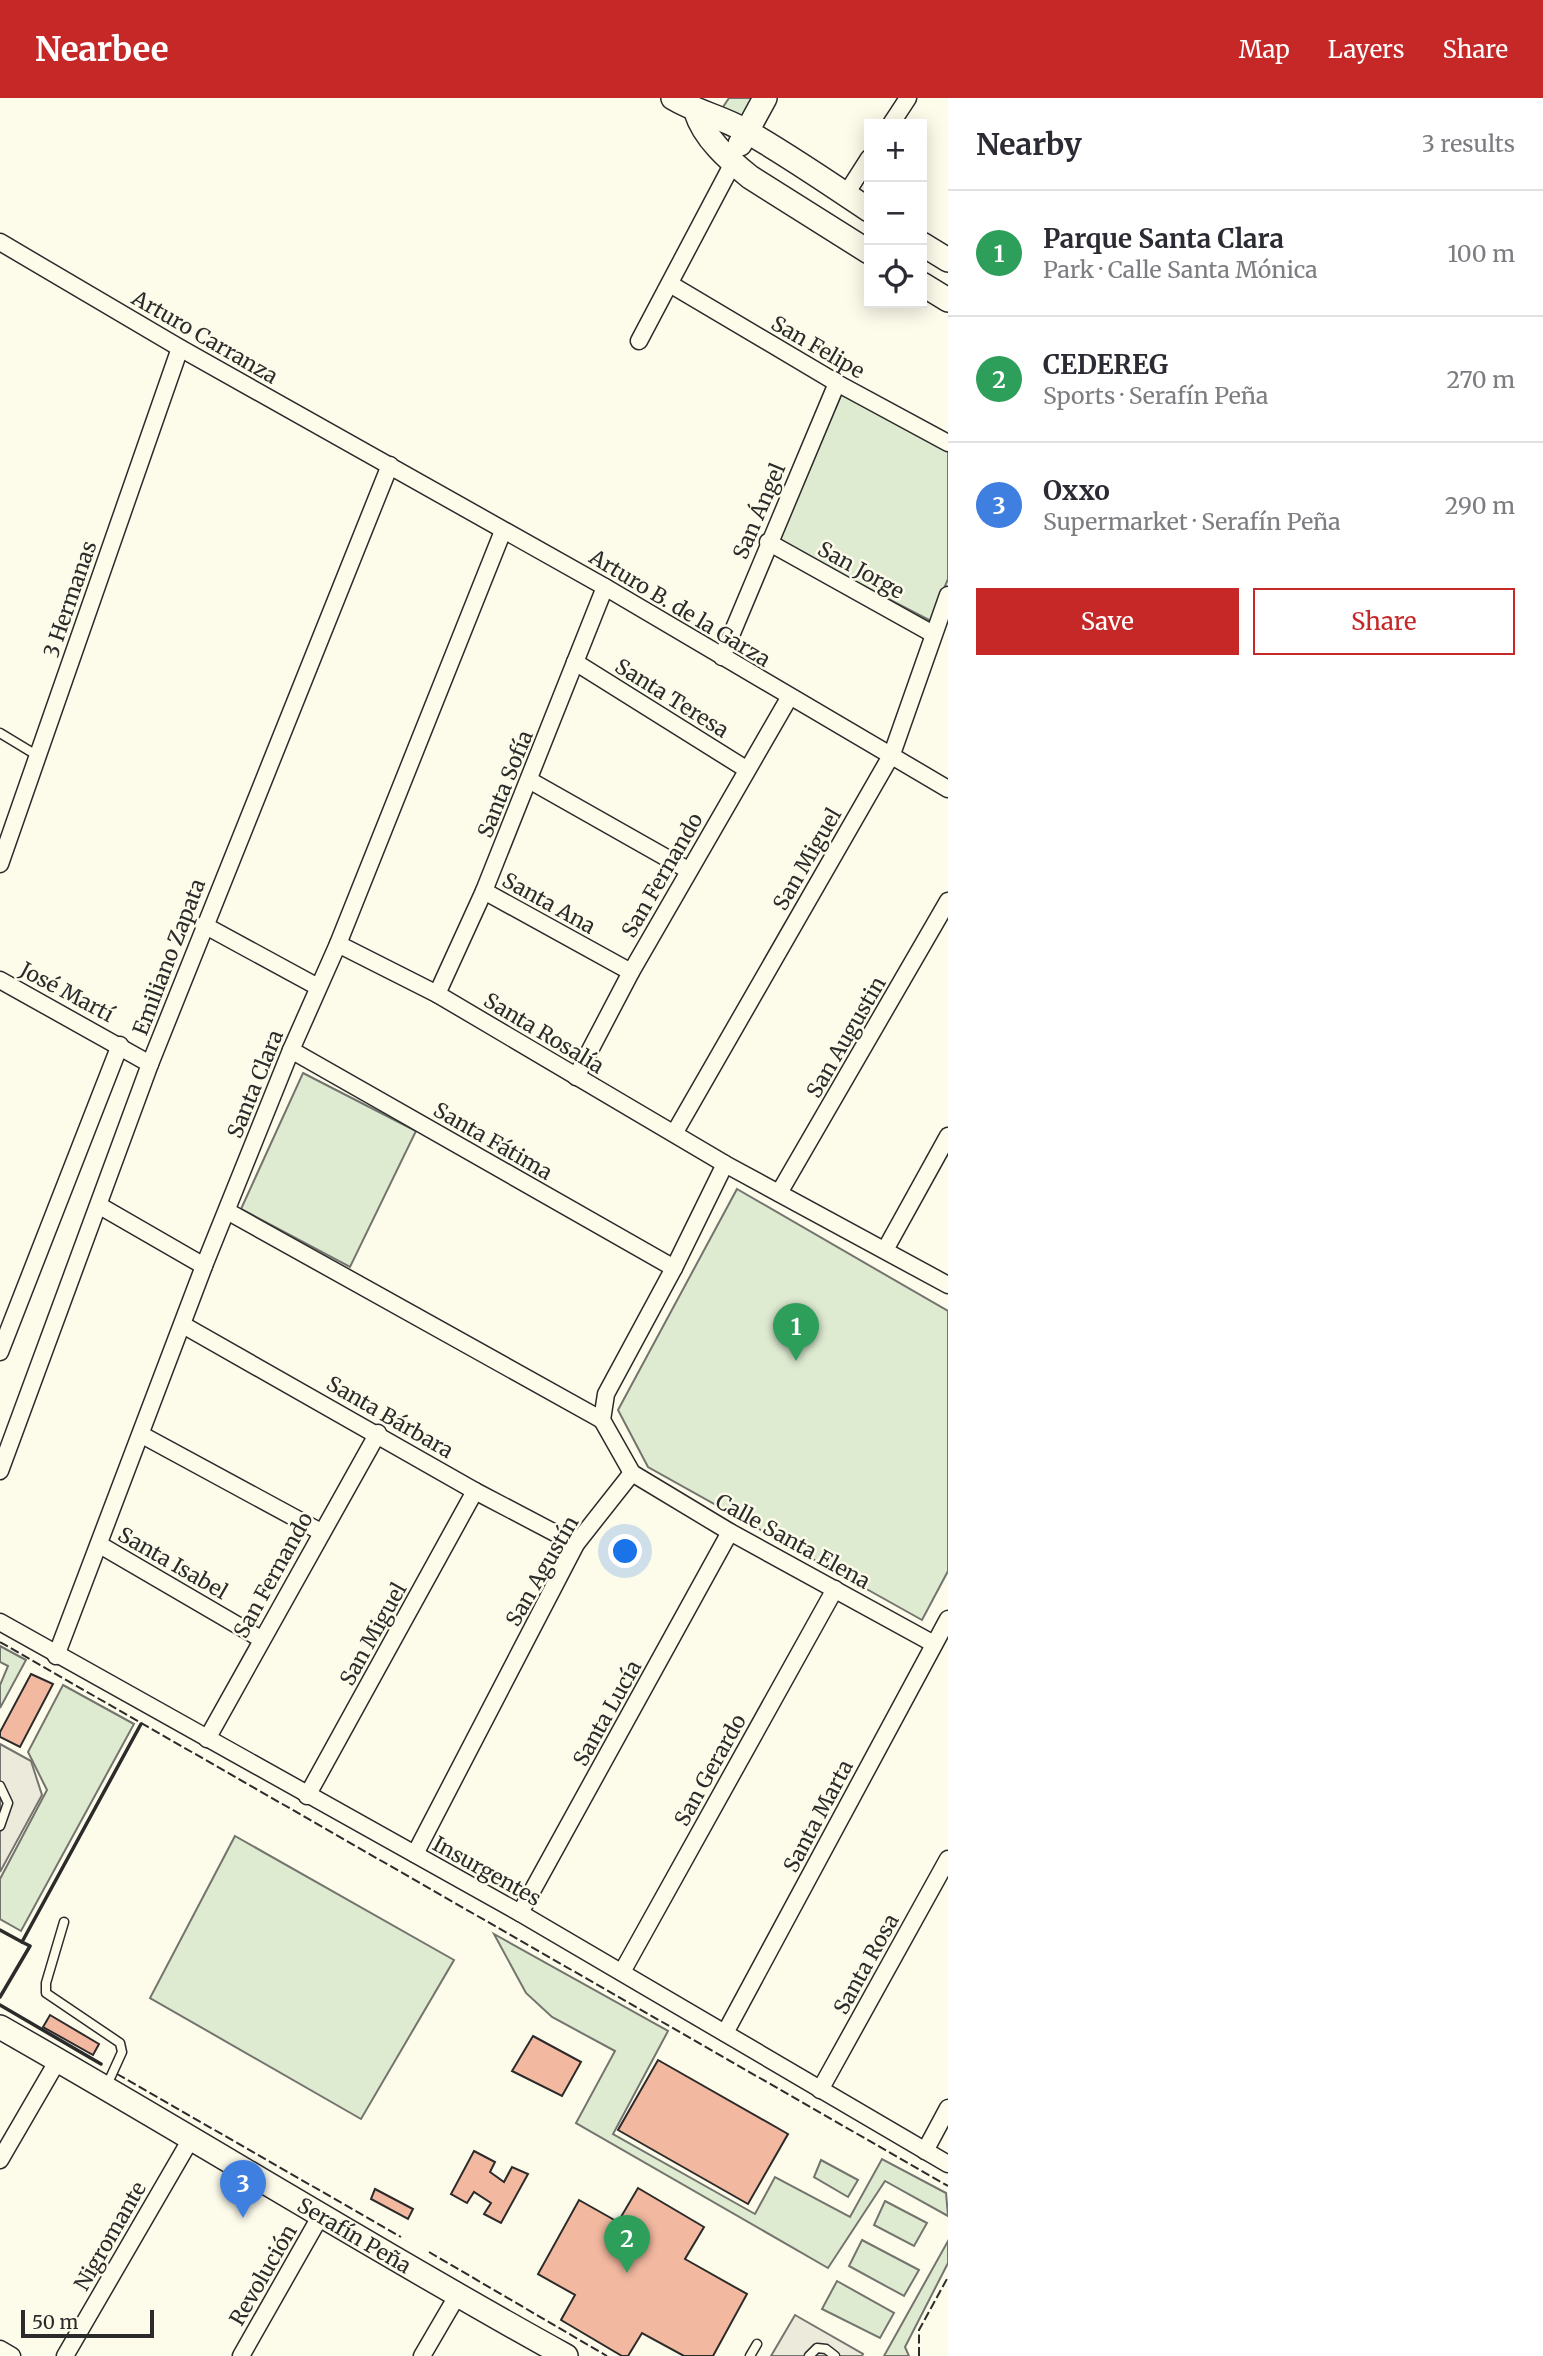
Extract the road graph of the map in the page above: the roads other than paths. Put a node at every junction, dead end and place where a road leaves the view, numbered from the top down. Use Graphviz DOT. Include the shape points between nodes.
graph roads {
  1 [pos="673,98"];
  2 [pos="765,98"];
  3 [pos="908,98"];
  4 [pos="705,112"];
  5 [pos="894,119"];
  6 [pos="745,130"];
  7 [pos="733,163"];
  8 [pos="864,166"];
  9 [pos="846,194"];
  10 [pos="864,206"];
  11 [pos="0,242"];
  12 [pos="864,249"];
  13 [pos="670,284"];
  14 [pos="927,287"];
  15 [pos="948,300"];
  16 [pos="639,341"];
  17 [pos="180,348"];
  18 [pos="837,383"];
  19 [pos="948,443"];
  20 [pos="390,465"];
  21 [pos="503,531"];
  22 [pos="768,542"];
  23 [pos="605,587"];
  24 [pos="948,595"];
  25 [pos="933,634"];
  26 [pos="722,657"];
  27 [pos="575,662"];
  28 [pos="789,698"];
  29 [pos="0,733"];
  30 [pos="892,754"];
  31 [pos="38,755"];
  32 [pos="746,769"];
  33 [pos="529,780"];
  34 [pos="948,789"];
  35 [pos="0,864"];
  36 [pos="688,870"];
  37 [pos="484,891"];
  38 [pos="948,901"];
  39 [pos="204,925"];
  40 [pos="338,944"];
  41 [pos="631,972"];
  42 [pos="0,980"];
  43 [pos="318,987"];
  44 [pos="438,994"];
  45 [pos="120,1045"];
  46 [pos="291,1050"];
  47 [pos="150,1064"];
  48 [pos="576,1077"];
  49 [pos="675,1132"];
  50 [pos="948,1136"];
  51 [pos="725,1164"];
  52 [pos="779,1193"];
  53 [pos="100,1206"];
  54 [pos="227,1211"];
  55 [pos="885,1250"];
  56 [pos="204,1266"];
  57 [pos="674,1268"];
  58 [pos="948,1285"];
  59 [pos="183,1325"];
  60 [pos="0,1352"];
  61 [pos="602,1420"];
  62 [pos="378,1433"];
  63 [pos="142,1435"];
  64 [pos="0,1471"];
  65 [pos="632,1473"];
  66 [pos="475,1492"];
  67 [pos="321,1532"];
  68 [pos="730,1532"];
  69 [pos="576,1544"];
  70 [pos="100,1545"];
  71 [pos="835,1589"];
  72 [pos="948,1619"];
  73 [pos="0,1622"];
  74 [pos="261,1639"];
  75 [pos="934,1644"];
  76 [pos="56,1656"];
  77 [pos="207,1739"];
  78 [pos="0,1786"];
  79 [pos="307,1796"];
  80 [pos="0,1825"];
  81 [pos="415,1854"];
  82 [pos="948,1858"];
  83 [pos="520,1913"];
  84 [pos="64,1922"];
  85 [pos="622,1972"];
  86 [pos="0,2027"];
  87 [pos="725,2034"];
  88 [pos="58,2060"];
  89 [pos="106,2087"];
  90 [pos="820,2090"];
  91 [pos="948,2108"];
  92 [pos="192,2137"];
  93 [pos="925,2151"];
  94 [pos="0,2160"];
  95 [pos="948,2164"];
  96 [pos="321,2215"];
  97 [pos="457,2296"];
  98 [pos="757,2344"];
  99 [pos="0,2349"];
  100 [pos="12,2356"];
  101 [pos="65,2356"];
  102 [pos="241,2356"];
  103 [pos="422,2356"];
  104 [pos="566,2356"];
  105 [pos="750,2356"];
  106 [pos="809,2356"];
  107 [pos="835,2356"];
  1 -- 4 [label="main road"];
  2 -- 6 [label="main road"];
  3 -- 5 [label="street"];
  4 -- 6 [label="main road"];
  4 -- 7 [label="main road"];
  6 -- 7 [label="main road"];
  6 -- 9 [label="main road"];
  7 -- 12 [label="main road"];
  7 -- 13 [label="street"];
  8 -- 9 [label="street"];
  9 -- 10 [label="main road"];
  11 -- 17 [label="street, Arturo Carranza"];
  13 -- 16 [label="street"];
  13 -- 18 [label="street, San Felipe"];
  14 -- 15 [label="main road"];
  17 -- 20 [label="street, Arturo Carranza"];
  17 -- 31 [label="street, 3 Hermanas"];
  18 -- 19 [label="street, San Felipe"];
  18 -- 22 [label="street, San Ángel"];
  20 -- 21 [label="street, Arturo B. de la Garza"];
  20 -- 39 [label="street, Emiliano Zapata"];
  21 -- 23 [label="street, Arturo B. de la Garza"];
  21 -- 40 [label="street, Santa Clara"];
  22 -- 25 [label="street, San Jorge"];
  22 -- 26 [label="street, San Ángel"];
  23 -- 26 [label="street, Arturo B. de la Garza"];
  23 -- 27 [label="street, Santa Sofía"];
  24 -- 25 [label="street, San Miguel"];
  25 -- 30 [label="street, San Miguel"];
  26 -- 28 [label="street, Arturo B. de la Garza"];
  27 -- 32 [label="street, Santa Teresa"];
  27 -- 33 [label="street, Santa Sofía"];
  28 -- 30 [label="street, Arturo B. de la Garza"];
  28 -- 32 [label="street, San Fernando"];
  29 -- 31 [label="lane"];
  30 -- 34 [label="street, Arturo B. de la Garza"];
  30 -- 49 [label="street, San Miguel"];
  31 -- 35 [label="street, 3 Hermanas"];
  32 -- 36 [label="street, San Fernando"];
  33 -- 36 [label="street"];
  33 -- 37 [label="street, Santa Sofía"];
  36 -- 41 [label="street, San Fernando"];
  37 -- 41 [label="street, Santa Ana"];
  37 -- 44 [label="street, Santa Sofía"];
  38 -- 52 [label="street, San Augustin"];
  39 -- 43 [label="street"];
  39 -- 47 [label="street, Emiliano Zapata"];
  40 -- 43 [label="street, Santa Clara"];
  40 -- 44 [label="street, Santa Rosalía"];
  41 -- 48 [label="street, San Fernando"];
  42 -- 45 [label="street, José Martí"];
  43 -- 46 [label="street, Santa Clara"];
  44 -- 48 [label="street, Santa Rosalía"];
  45 -- 47 [label="street, José Martí"];
  45 -- 60 [label="street"];
  46 -- 54 [label="street, Santa Clara"];
  46 -- 57 [label="street, Santa Fátima"];
  47 -- 53 [label="street, Emiliano Zapata"];
  48 -- 49 [label="street, Santa Rosalía"];
  49 -- 51 [label="street, Santa Rosalía"];
  50 -- 55 [label="street"];
  51 -- 52 [label="street, Santa Rosalía"];
  51 -- 57 [label="street"];
  52 -- 55 [label="street, Santa Rosalía"];
  53 -- 56 [label="street"];
  53 -- 64 [label="street, Emiliano Zapata"];
  54 -- 56 [label="street, Santa Clara"];
  54 -- 61 [label="street"];
  55 -- 58 [label="street, Santa Rosalía"];
  56 -- 59 [label="street, Santa Clara"];
  57 -- 61 [label="street" via="606,1394"];
  59 -- 62 [label="street, Santa Bárbara"];
  59 -- 63 [label="street, Santa Clara"];
  61 -- 65 [label="street"];
  62 -- 66 [label="street, Santa Bárbara"];
  62 -- 67 [label="street, San Fernando"];
  63 -- 67 [label="street"];
  63 -- 70 [label="street, Santa Clara"];
  65 -- 68 [label="street, Calle Santa Elena"];
  65 -- 69 [label="street, San Agustín"];
  66 -- 69 [label="street, Santa Bárbara"];
  66 -- 79 [label="street, San Miguel"];
  67 -- 74 [label="street, San Fernando"];
  68 -- 71 [label="street, Calle Santa Elena"];
  68 -- 83 [label="street, Santa Lucía"];
  69 -- 81 [label="street, San Agustín"];
  70 -- 74 [label="street, Santa Isabel"];
  70 -- 76 [label="street, Santa Clara"];
  71 -- 75 [label="street, Calle Santa Elena"];
  71 -- 85 [label="street, San Gerardo"];
  72 -- 75 [label="street, Santa Marta"];
  73 -- 76 [label="street, Insurgentes"];
  74 -- 77 [label="street, San Fernando"];
  75 -- 87 [label="street, Santa Marta"];
  76 -- 77 [label="street, Insurgentes"];
  77 -- 79 [label="street, Insurgentes"];
  78 -- 80 [label="lane" via="8,1803"];
  79 -- 81 [label="street, Insurgentes"];
  81 -- 83 [label="street, Insurgentes"];
  82 -- 90 [label="street, Santa Rosa"];
  83 -- 85 [label="street, Insurgentes"];
  84 -- 89 [label="lane" via="46,1993 120,2043 122,2052"];
  85 -- 87 [label="street, Insurgentes"];
  86 -- 88 [label="main road, Serafín Peña"];
  87 -- 90 [label="street, Insurgentes"];
  88 -- 89 [label="main road, Serafín Peña"];
  88 -- 94 [label="street"];
  89 -- 92 [label="main road, Serafín Peña"];
  90 -- 93 [label="street, Insurgentes"];
  91 -- 93 [label="street"];
  92 -- 96 [label="main road, Serafín Peña"];
  92 -- 101 [label="street, Nigromante"];
  93 -- 95 [label="street, Insurgentes"];
  96 -- 97 [label="main road, Serafín Peña"];
  96 -- 102 [label="street, Revolución"];
  97 -- 103 [label="street"];
  97 -- 104 [label="main road, Serafín Peña"];
  98 -- 105 [label="lane"];
  99 -- 100 [label="street"];
  106 -- 107 [label="lane" via="822,2348"];
}
